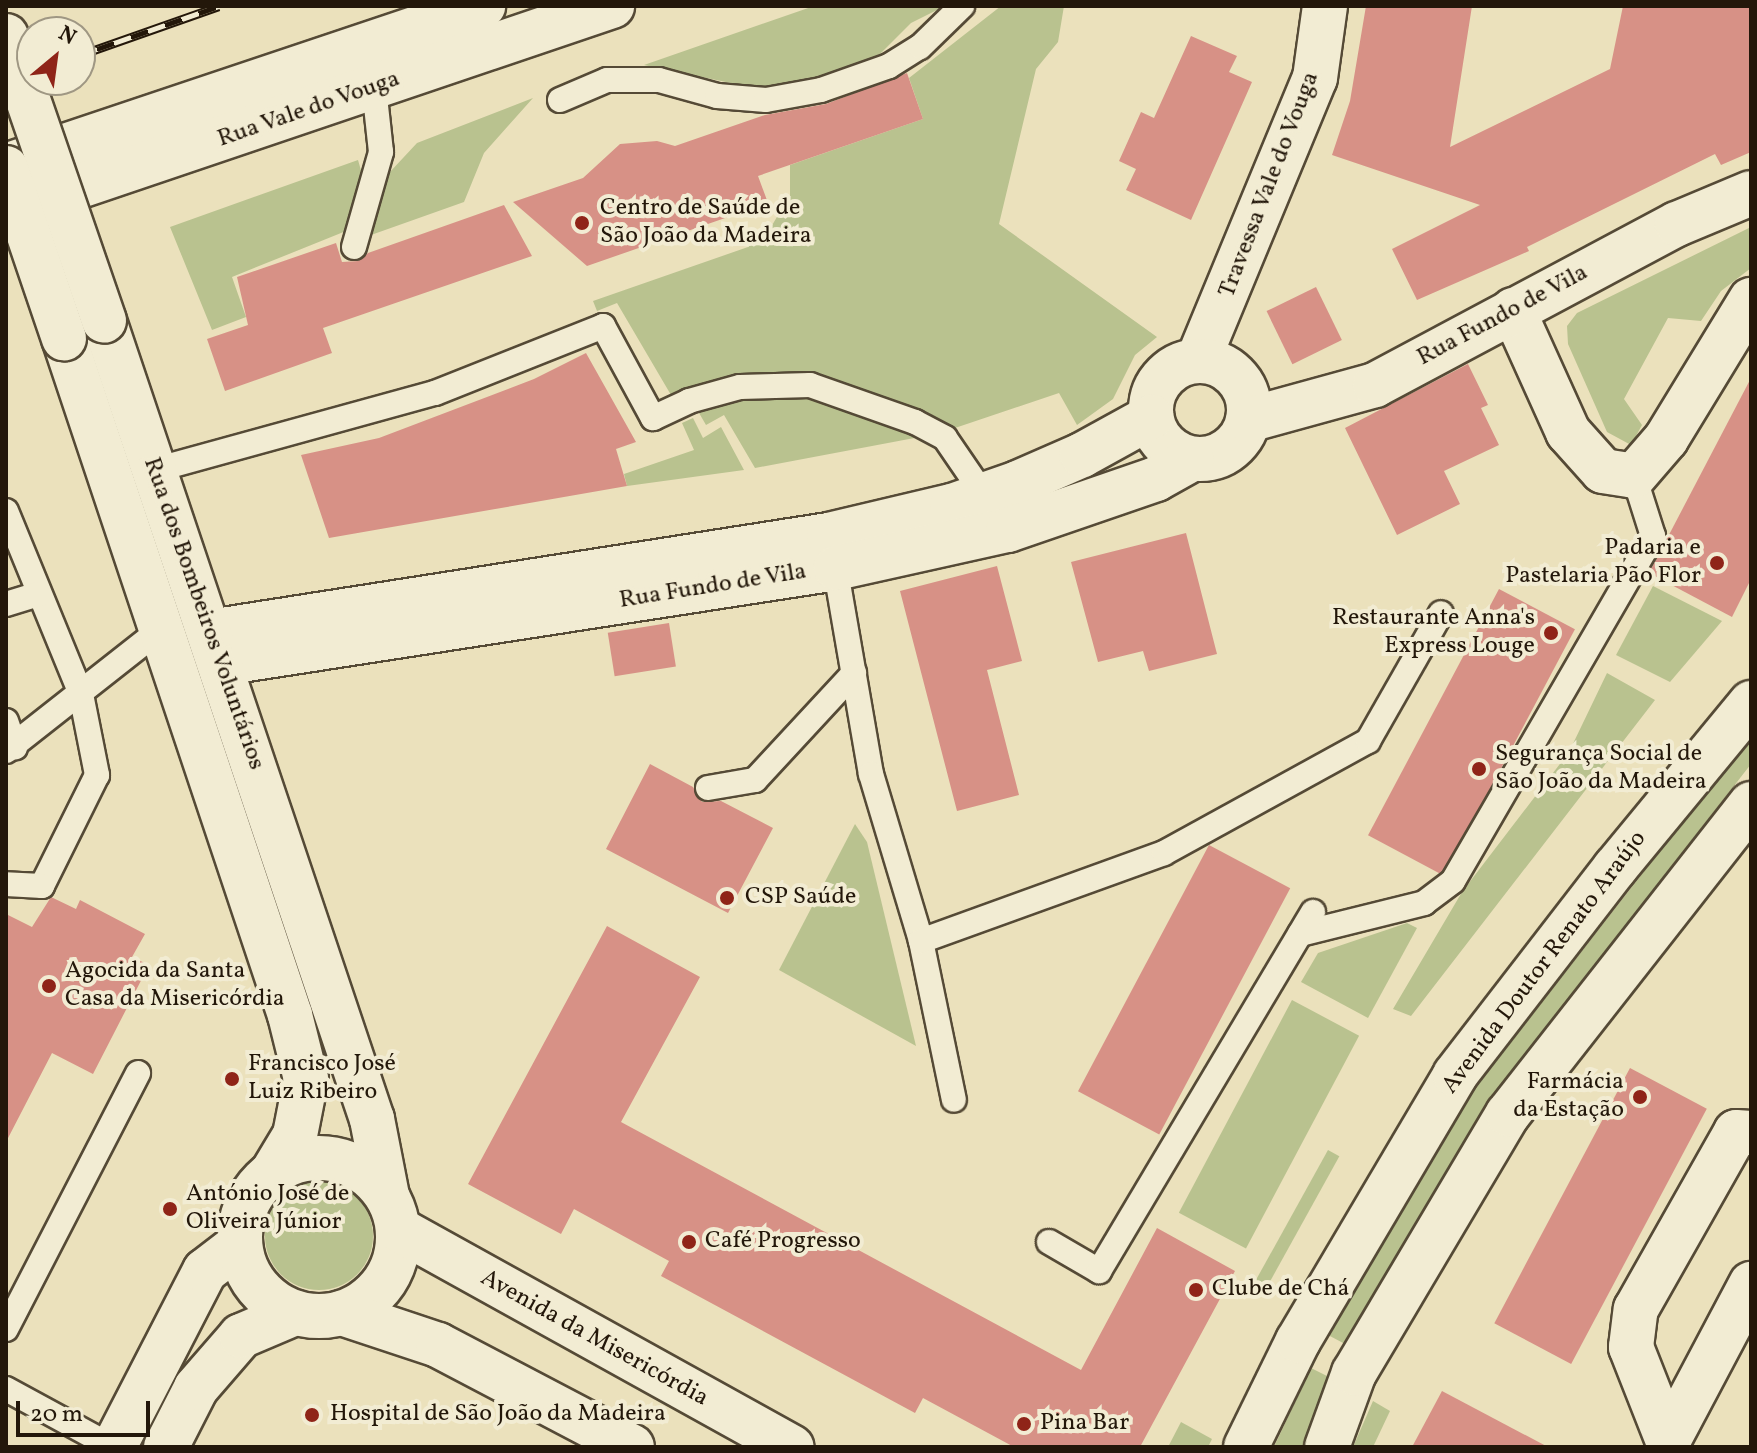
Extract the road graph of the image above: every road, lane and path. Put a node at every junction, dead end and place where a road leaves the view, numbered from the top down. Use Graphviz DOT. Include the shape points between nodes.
graph roads {
  1 [pos="483,6"];
  2 [pos="612,6"];
  3 [pos="962,6"];
  4 [pos="1325,6"];
  5 [pos="6,36"];
  6 [pos="374,88"];
  7 [pos="560,100"];
  8 [pos="6,167"];
  9 [pos="1751,193"];
  10 [pos="6,210"];
  11 [pos="354,247"];
  12 [pos="1751,300"];
  13 [pos="1513,310"];
  14 [pos="1198,360"];
  15 [pos="1151,417"];
  16 [pos="1248,420"];
  17 [pos="1192,459"];
  18 [pos="155,470"];
  19 [pos="1634,476"];
  20 [pos="984,495"];
  21 [pos="6,511"];
  22 [pos="832,551"];
  23 [pos="39,594"];
  24 [pos="6,604"];
  25 [pos="1441,613"];
  26 [pos="160,630"];
  27 [pos="215,648"];
  28 [pos="854,673"];
  29 [pos="81,694"];
  30 [pos="1751,703"];
  31 [pos="6,721"];
  32 [pos="10,749"];
  33 [pos="708,788"];
  34 [pos="1751,804"];
  35 [pos="6,884"];
  36 [pos="1313,912"];
  37 [pos="1300,934"];
  38 [pos="921,941"];
  39 [pos="138,1073"];
  40 [pos="954,1100"];
  41 [pos="1751,1133"];
  42 [pos="271,1175"];
  43 [pos="392,1212"];
  44 [pos="1049,1242"];
  45 [pos="240,1244"];
  46 [pos="1751,1284"];
  47 [pos="295,1313"];
  48 [pos="342,1313"];
  49 [pos="6,1329"];
  50 [pos="6,1389"];
  51 [pos="1668,1444"];
  52 [pos="114,1447"];
  53 [pos="166,1447"];
  54 [pos="632,1447"];
  55 [pos="792,1447"];
  56 [pos="1246,1447"];
  57 [pos="1327,1447"];
  1 -- 8 [label="street, Rua Vale do Vouga"];
  2 -- 6 [label="street, Rua Vale do Vouga"];
  3 -- 7 [label="lane" via="920,47 889,66 821,90 766,100 717,96 659,80 607,80"];
  4 -- 14 [label="street, Travessa Vale do Vouga" via="1315,78"];
  5 -- 18 [label="street, Rua dos Bombeiros Voluntários, bridge"];
  6 -- 10 [label="street, Rua Vale do Vouga"];
  6 -- 11 [label="lane" via="381,152"];
  8 -- 26 [label="street, Rua dos Bombeiros Voluntários, bridge"];
  9 -- 13 [label="street, Rua Fundo de Vila" via="1677,224"];
  12 -- 19 [label="street" via="1666,439"];
  13 -- 16 [label="street, Rua Fundo de Vila" via="1375,385"];
  13 -- 19 [label="street" via="1568,432 1603,471"];
  14 -- 15 [label="street" via="1175,367 1158,382"];
  14 -- 16 [label="street" via="1226,368 1238,378 1246,391"];
  15 -- 17 [label="street" via="1164,445"];
  15 -- 20 [label="street, Rua Fundo de Vila" via="1082,455"];
  16 -- 17 [label="street, Rua Fundo de Vila" via="1234,447 1221,455"];
  17 -- 22 [label="street, Rua Fundo de Vila" via="1156,479 1008,530"];
  18 -- 20 [label="lane" via="435,393 603,326 653,418 740,387 810,385 845,394 945,438"];
  18 -- 27 [label="street, Rua dos Bombeiros Voluntários"];
  19 -- 37 [label="lane" via="1653,536 1453,881 1424,903"];
  20 -- 22 [label="street, Rua Fundo de Vila"];
  21 -- 23 [label="lane"];
  22 -- 27 [label="street, Rua Fundo de Vila"];
  22 -- 28 [label="lane"];
  23 -- 24 [label="lane"];
  23 -- 29 [label="lane"];
  25 -- 38 [label="lane" via="1368,741 1164,853"];
  26 -- 29 [label="lane"];
  26 -- 42 [label="street, Rua dos Bombeiros Voluntários" via="290,1015 306,1079 295,1135"];
  27 -- 43 [label="street, Rua dos Bombeiros Voluntários" via="372,1119"];
  28 -- 33 [label="lane" via="755,780"];
  28 -- 38 [label="lane" via="871,774"];
  29 -- 32 [label="lane"];
  29 -- 35 [label="lane" via="97,775 42,886"];
  30 -- 56 [label="street, Avenida Doutor Renato Araújo" via="1455,1075 1298,1341"];
  31 -- 32 [label="lane"];
  34 -- 57 [label="street" via="1508,1114 1354,1373 1339,1402"];
  36 -- 37 [label="lane"];
  37 -- 44 [label="lane" via="1099,1271"];
  38 -- 40 [label="lane"];
  39 -- 49 [label="lane"];
  41 -- 51 [label="street" via="1736,1132 1636,1309 1631,1347"];
  42 -- 43 [label="street" via="312,1159 334,1160 372,1179"];
  42 -- 45 [label="street" via="247,1205"];
  43 -- 48 [label="street" via="396,1256 386,1281 367,1301"];
  43 -- 55 [label="street, Avenida da Misericórdia"];
  45 -- 47 [label="street" via="257,1287"];
  45 -- 52 [label="street" via="205,1271"];
  46 -- 51 [label="street"];
  47 -- 48 [label="street"];
  47 -- 53 [label="street" via="241,1336 196,1388"];
  48 -- 54 [label="street" via="438,1345"];
  50 -- 52 [label="lane"];
}
